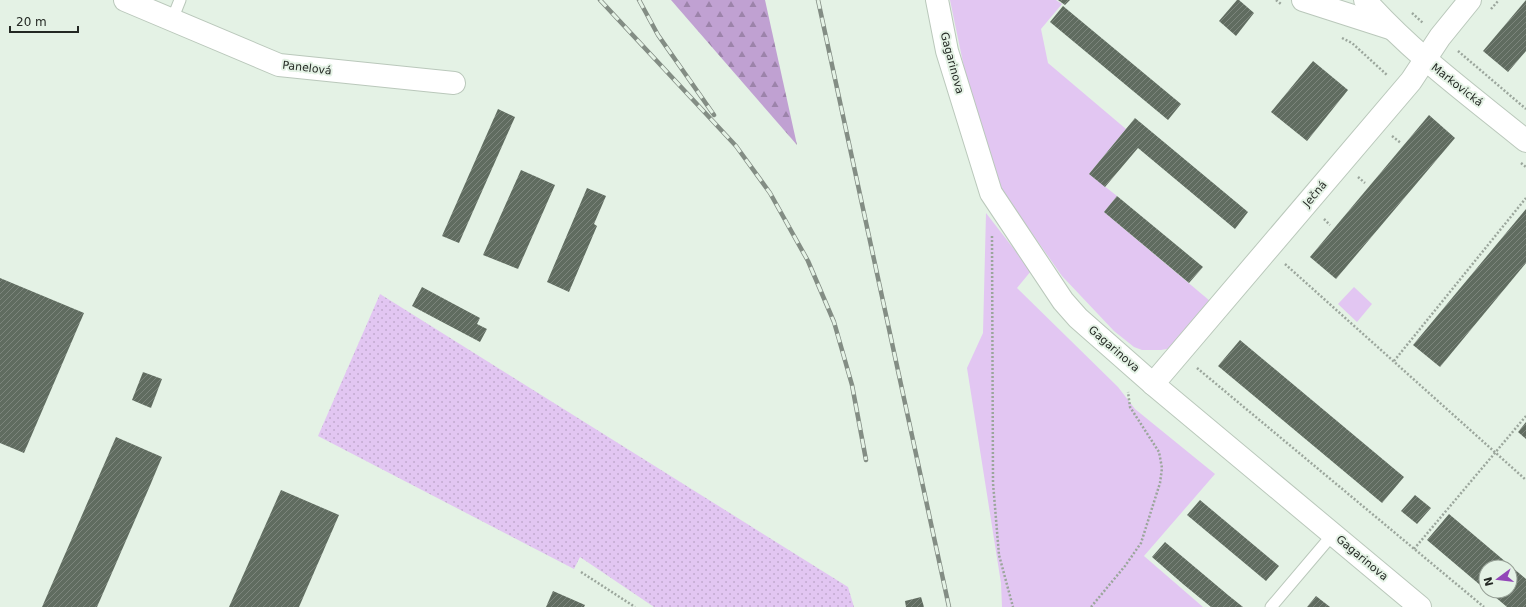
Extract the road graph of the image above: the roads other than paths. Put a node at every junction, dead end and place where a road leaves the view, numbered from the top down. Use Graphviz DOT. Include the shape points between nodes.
graph roads {
  1 [pos="125,0"];
  2 [pos="180,0"];
  3 [pos="937,0"];
  4 [pos="1365,0"];
  5 [pos="1470,0"];
  6 [pos="1294,4"];
  7 [pos="172,20"];
  8 [pos="1390,28"];
  9 [pos="1424,59"];
  10 [pos="454,83"];
  11 [pos="1526,141"];
  12 [pos="1146,377"];
  13 [pos="1333,534"];
  14 [pos="1271,607"];
  15 [pos="1420,607"];
  1 -- 7 [label="street, Panelová"];
  2 -- 7 [label="lane"];
  3 -- 12 [label="street, Gagarinova" via="947,52 991,193 1078,318"];
  4 -- 8 [label="street, Markovická"];
  5 -- 9 [label="street, Ječná"];
  6 -- 8 [label="street, Markovická"];
  7 -- 10 [label="street, Panelová" via="279,65"];
  8 -- 9 [label="street, Markovická"];
  9 -- 11 [label="street, Markovická"];
  9 -- 12 [label="street, Ječná" via="1411,81"];
  12 -- 13 [label="street, Gagarinova"];
  13 -- 14 [label="lane"];
  13 -- 15 [label="street, Gagarinova"];
}
